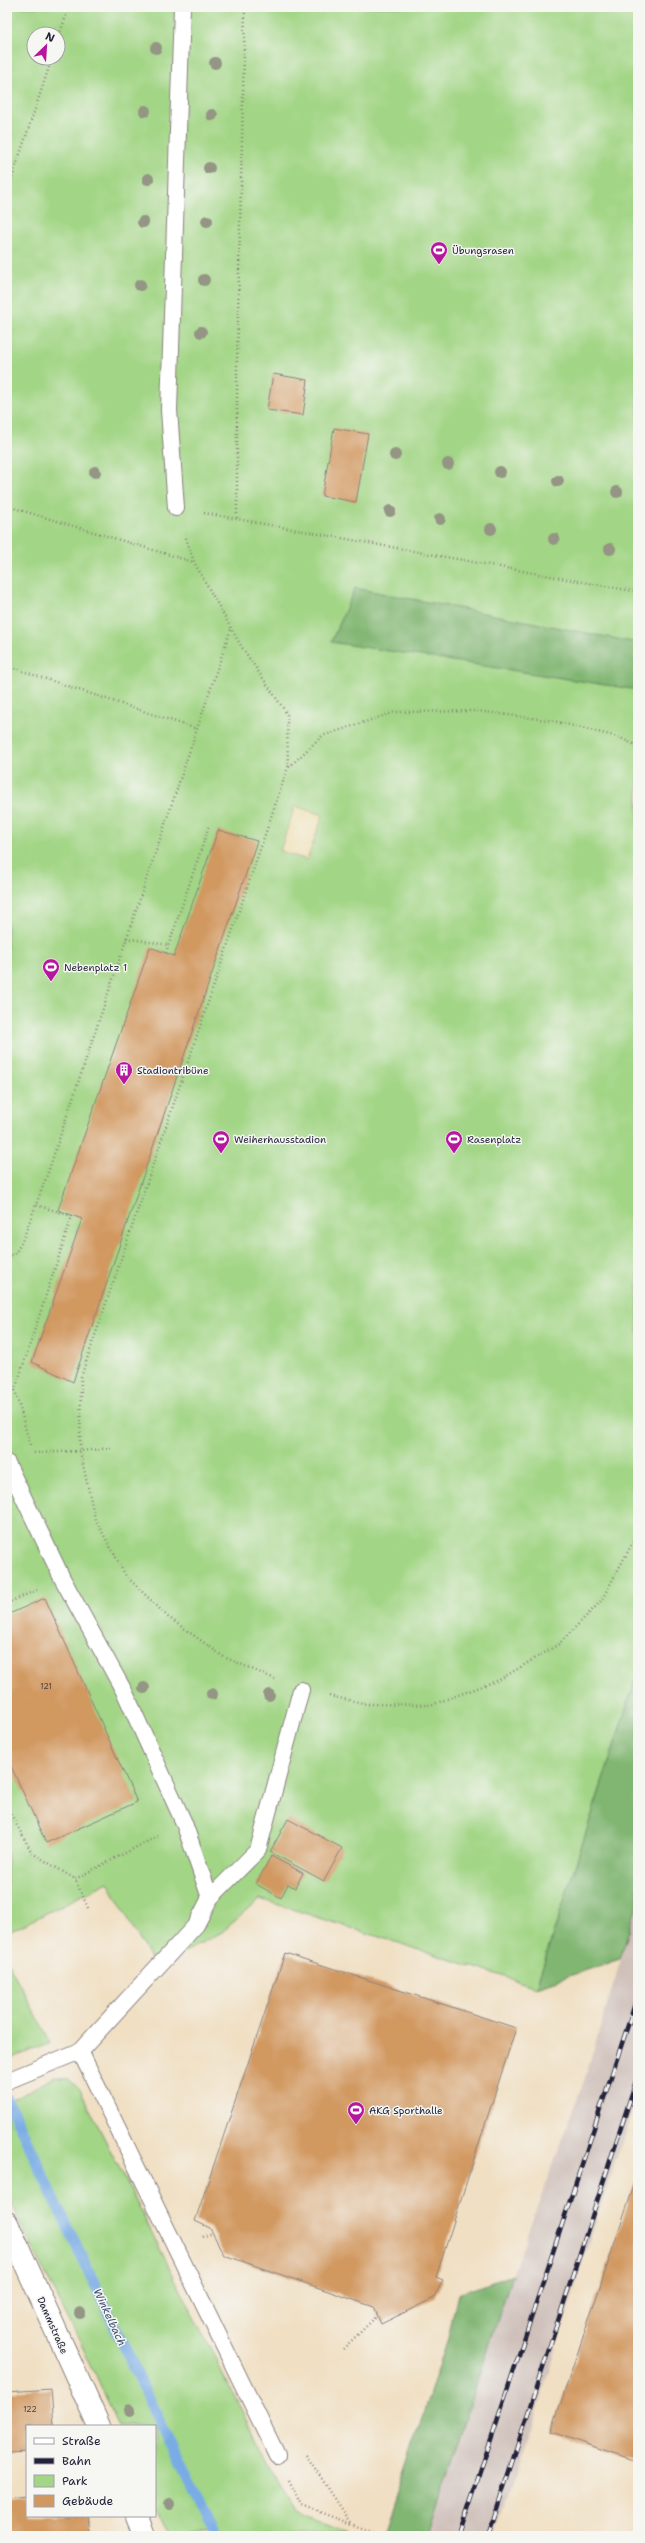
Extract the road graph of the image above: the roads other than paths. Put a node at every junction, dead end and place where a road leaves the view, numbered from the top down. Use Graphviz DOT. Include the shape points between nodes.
graph roads {
  1 [pos="182,7"];
  2 [pos="176,508"];
  3 [pos="7,1463"];
  4 [pos="302,1690"];
  5 [pos="210,1898"];
  6 [pos="80,2051"];
  7 [pos="7,2081"];
  8 [pos="7,2223"];
  9 [pos="99,2425"];
  10 [pos="277,2455"];
  11 [pos="137,2517"];
  12 [pos="145,2536"];
  1 -- 2 [label="lane" via="169,410"];
  3 -- 5 [label="lane" via="62,1578 125,1693 184,1823"];
  4 -- 5 [label="lane" via="258,1850"];
  5 -- 6 [label="lane" via="196,1925"];
  6 -- 7 [label="lane"];
  6 -- 10 [label="lane"];
  8 -- 9 [label="street, Dammstraße"];
  11 -- 12 [label="street"];
}
